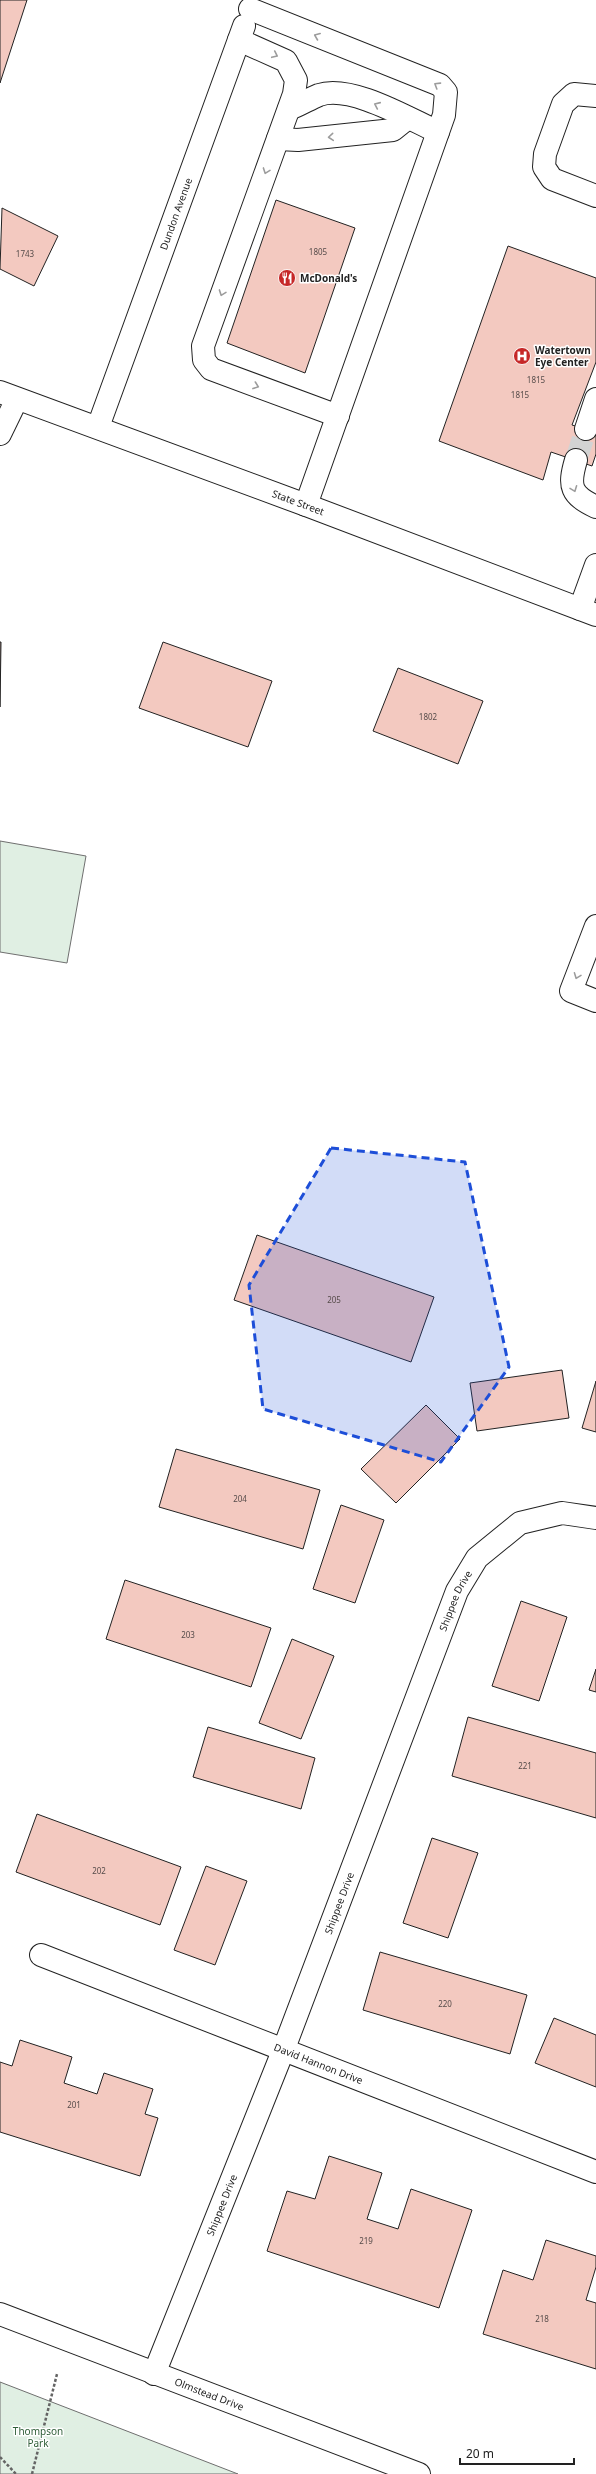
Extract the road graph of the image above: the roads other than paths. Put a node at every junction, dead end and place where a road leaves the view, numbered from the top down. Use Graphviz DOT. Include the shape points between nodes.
graph roads {
  1 [pos="252,5"];
  2 [pos="239,40"];
  3 [pos="596,96"];
  4 [pos="289,109"];
  5 [pos="408,118"];
  6 [pos="438,132"];
  7 [pos="278,139"];
  8 [pos="596,196"];
  9 [pos="8,396"];
  10 [pos="596,398"];
  11 [pos="338,416"];
  12 [pos="98,427"];
  13 [pos="586,429"];
  14 [pos="0,434"];
  15 [pos="576,460"];
  16 [pos="306,505"];
  17 [pos="596,506"];
  18 [pos="596,565"];
  19 [pos="588,612"];
  20 [pos="594,939"];
  21 [pos="596,1000"];
  22 [pos="596,1518"];
  23 [pos="41,1956"];
  24 [pos="283,2050"];
  25 [pos="596,2172"];
  26 [pos="0,2314"];
  27 [pos="154,2374"];
  28 [pos="419,2474"];
  1 -- 2 [label="main road, Dundon Avenue"];
  6 -- 1 [label="main road, one-way" via="446,102 446,92 440,85"];
  2 -- 4 [label="main road, one-way" via="286,61 296,80"];
  2 -- 12 [label="main road, Dundon Avenue"];
  3 -- 8 [label="main road" via="574,94 563,104 545,154 544,167 552,179"];
  5 -- 4 [label="main road, one-way" via="347,93 319,95"];
  4 -- 7 [label="main road"];
  5 -- 6 [label="main road"];
  5 -- 7 [label="main road, one-way" via="392,130 298,140"];
  6 -- 11 [label="main road"];
  7 -- 11 [label="main road, one-way" via="203,346 204,360 211,369"];
  9 -- 12 [label="main road, State Street"];
  9 -- 14 [label="main road"];
  10 -- 13 [label="main road"];
  11 -- 16 [label="main road"];
  12 -- 16 [label="main road, State Street"];
  15 -- 17 [label="main road, one-way" via="571,476 573,490 579,498"];
  16 -- 19 [label="main road, State Street"];
  18 -- 19 [label="main road"];
  20 -- 21 [label="main road, one-way" via="571,991"];
  22 -- 24 [label="main road, Shippee Drive" via="562,1513 520,1523 477,1558 457,1591"];
  23 -- 24 [label="main road, David Hannon Drive"];
  24 -- 25 [label="main road, David Hannon Drive"];
  24 -- 27 [label="main road, Shippee Drive"];
  26 -- 27 [label="main road, Olmstead Drive"];
  27 -- 28 [label="main road, Olmstead Drive"];
}
